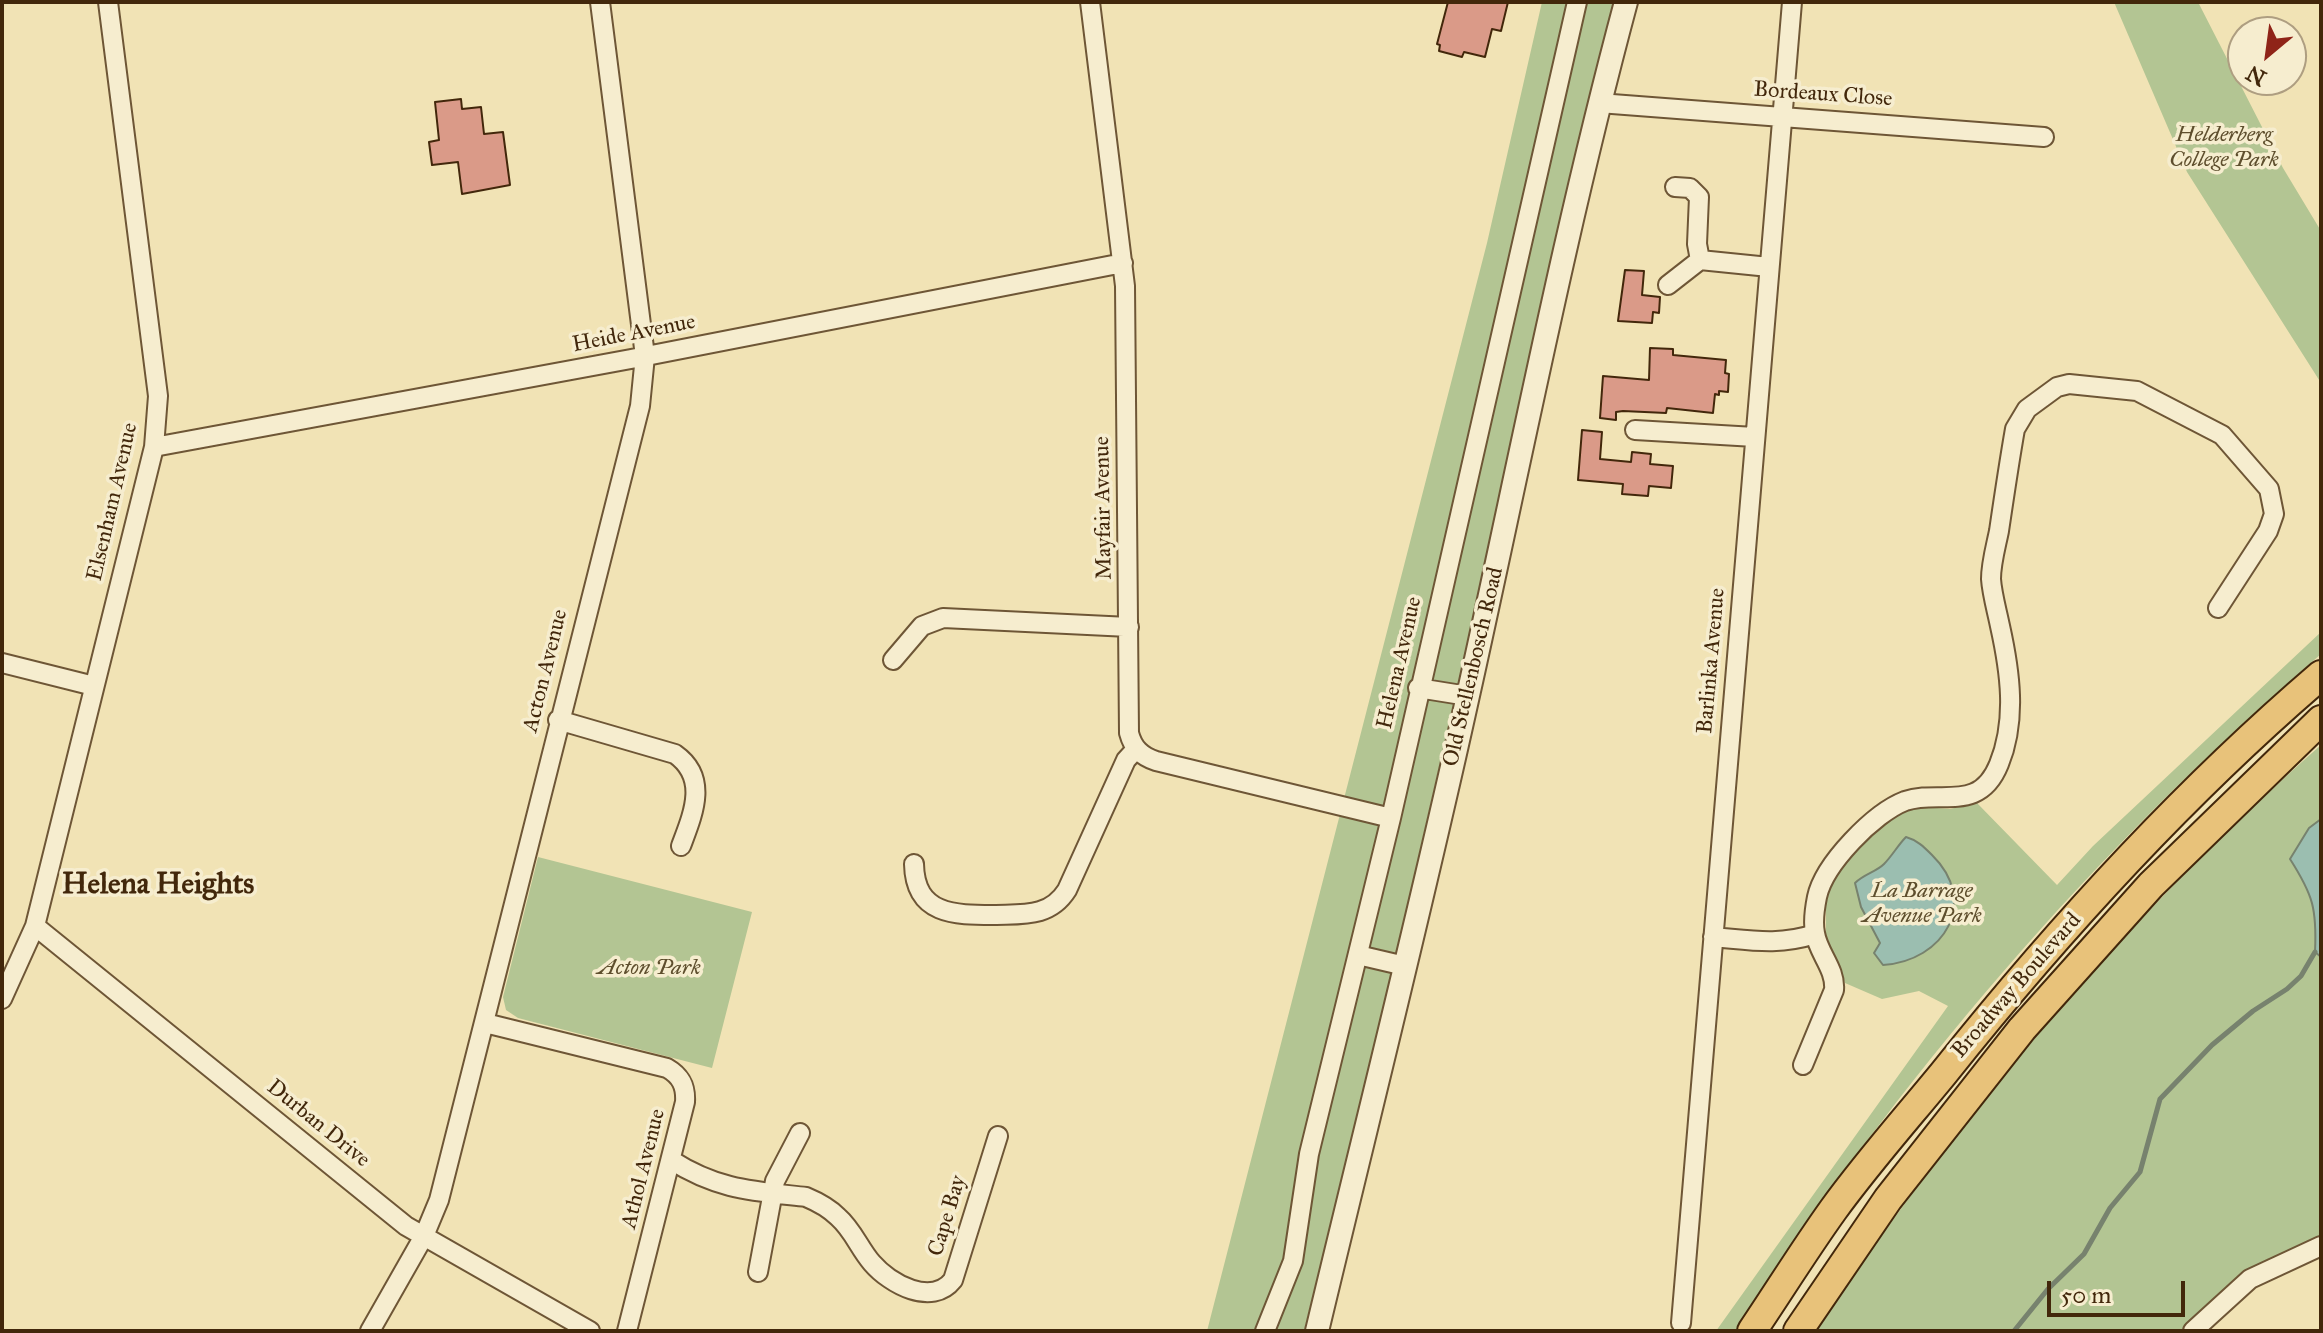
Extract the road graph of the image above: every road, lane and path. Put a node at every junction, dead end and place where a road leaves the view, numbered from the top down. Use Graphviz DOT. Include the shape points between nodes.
graph roads {
  1 [pos="108,2"];
  2 [pos="600,2"];
  3 [pos="1090,2"];
  4 [pos="1577,2"];
  5 [pos="1626,2"];
  6 [pos="1792,2"];
  7 [pos="1599,103"];
  8 [pos="1782,116"];
  9 [pos="2044,137"];
  10 [pos="1675,187"];
  11 [pos="1700,260"];
  12 [pos="1123,263"];
  13 [pos="1769,267"];
  14 [pos="1668,285"];
  15 [pos="645,356"];
  16 [pos="1635,430"];
  17 [pos="1755,437"];
  18 [pos="154,447"];
  19 [pos="2218,608"];
  20 [pos="1129,627"];
  21 [pos="893,660"];
  22 [pos="2,663"];
  23 [pos="2321,675"];
  24 [pos="94,686"];
  25 [pos="1418,688"];
  26 [pos="1468,696"];
  27 [pos="558,720"];
  28 [pos="2321,720"];
  29 [pos="1136,749"];
  30 [pos="1391,818"];
  31 [pos="681,846"];
  32 [pos="914,864"];
  33 [pos="35,926"];
  34 [pos="1815,934"];
  35 [pos="1713,937"];
  36 [pos="1358,955"];
  37 [pos="1405,966"];
  38 [pos="2,999"];
  39 [pos="485,1023"];
  40 [pos="1803,1065"];
  41 [pos="800,1133"];
  42 [pos="998,1136"];
  43 [pos="671,1160"];
  44 [pos="773,1193"];
  45 [pos="424,1236"];
  46 [pos="2321,1246"];
  47 [pos="758,1272"];
  48 [pos="1681,1323"];
  49 [pos="370,1331"];
  50 [pos="590,1331"];
  51 [pos="627,1331"];
  52 [pos="1265,1331"];
  53 [pos="1317,1331"];
  54 [pos="1752,1331"];
  55 [pos="1798,1331"];
  56 [pos="2193,1331"];
  1 -- 18 [label="street, Elsenham Avenue" via="158,396"];
  2 -- 15 [label="street, Acton Avenue"];
  3 -- 12 [label="street, Mayfair Avenue"];
  4 -- 25 [label="street, Helena Avenue"];
  5 -- 7 [label="street, Old Stellenbosch Road"];
  6 -- 8 [label="street, Barlinka Avenue"];
  7 -- 8 [label="street, Bordeaux Close"];
  7 -- 26 [label="street, Old Stellenbosch Road"];
  8 -- 9 [label="street, Bordeaux Close"];
  8 -- 13 [label="street, Barlinka Avenue"];
  10 -- 11 [label="street" via="1690,188 1699,197"];
  11 -- 13 [label="street"];
  11 -- 14 [label="street"];
  12 -- 15 [label="street, Heide Avenue"];
  12 -- 20 [label="street, Mayfair Avenue"];
  13 -- 17 [label="street, Barlinka Avenue"];
  15 -- 18 [label="street, Heide Avenue"];
  15 -- 27 [label="street, Acton Avenue" via="634,437"];
  16 -- 17 [label="street"];
  17 -- 35 [label="street, Barlinka Avenue"];
  18 -- 24 [label="street, Elsenham Avenue"];
  19 -- 34 [label="street" via="2274,514 2269,489 2231,443 2213,428 2126,389 2062,385 2027,409 2015,429 1991,575 2011,685 2000,762 1978,790 1953,799 1926,797 1898,804 1843,850 1820,885"];
  20 -- 21 [label="street" via="943,618 922,626"];
  20 -- 29 [label="street, Mayfair Avenue" via="1129,733"];
  22 -- 24 [label="street"];
  23 -- 54 [label="main road, Broadway Boulevard" via="2165,823 2004,998 1834,1209"];
  24 -- 33 [label="street, Elsenham Avenue"];
  25 -- 26 [label="street"];
  25 -- 30 [label="street, Helena Avenue"];
  26 -- 37 [label="street, Old Stellenbosch Road"];
  27 -- 31 [label="street" via="675,754 688,763 694,773 695,800"];
  27 -- 39 [label="street, Acton Avenue"];
  28 -- 55 [label="main road, Broadway Boulevard" via="2151,885 2022,1029 1888,1199"];
  29 -- 30 [label="street" via="1156,761"];
  29 -- 32 [label="street" via="1126,760 1067,890 1044,911 942,911 922,894"];
  30 -- 36 [label="street, Helena Avenue"];
  33 -- 38 [label="street, Elsenham Avenue"];
  33 -- 45 [label="street, Durban Drive" via="387,1212"];
  34 -- 35 [label="street" via="1777,942"];
  34 -- 40 [label="street" via="1834,990"];
  35 -- 48 [label="street, Barlinka Avenue"];
  36 -- 37 [label="street"];
  36 -- 52 [label="street, Helena Avenue" via="1309,1154 1293,1261"];
  37 -- 53 [label="street, Old Stellenbosch Road"];
  39 -- 43 [label="street, Athol Avenue" via="675,1072 686,1094"];
  39 -- 45 [label="street, Acton Avenue" via="439,1200"];
  41 -- 44 [label="street"];
  42 -- 44 [label="street, Cape Bay" via="953,1280 938,1292 925,1293 886,1276 827,1208 806,1197"];
  43 -- 44 [label="street, Cape Bay" via="728,1187"];
  43 -- 51 [label="street, Athol Avenue"];
  44 -- 47 [label="street"];
  45 -- 49 [label="street, Acton Avenue"];
  45 -- 50 [label="street, Durban Drive"];
  46 -- 56 [label="street" via="2250,1279"];
}
